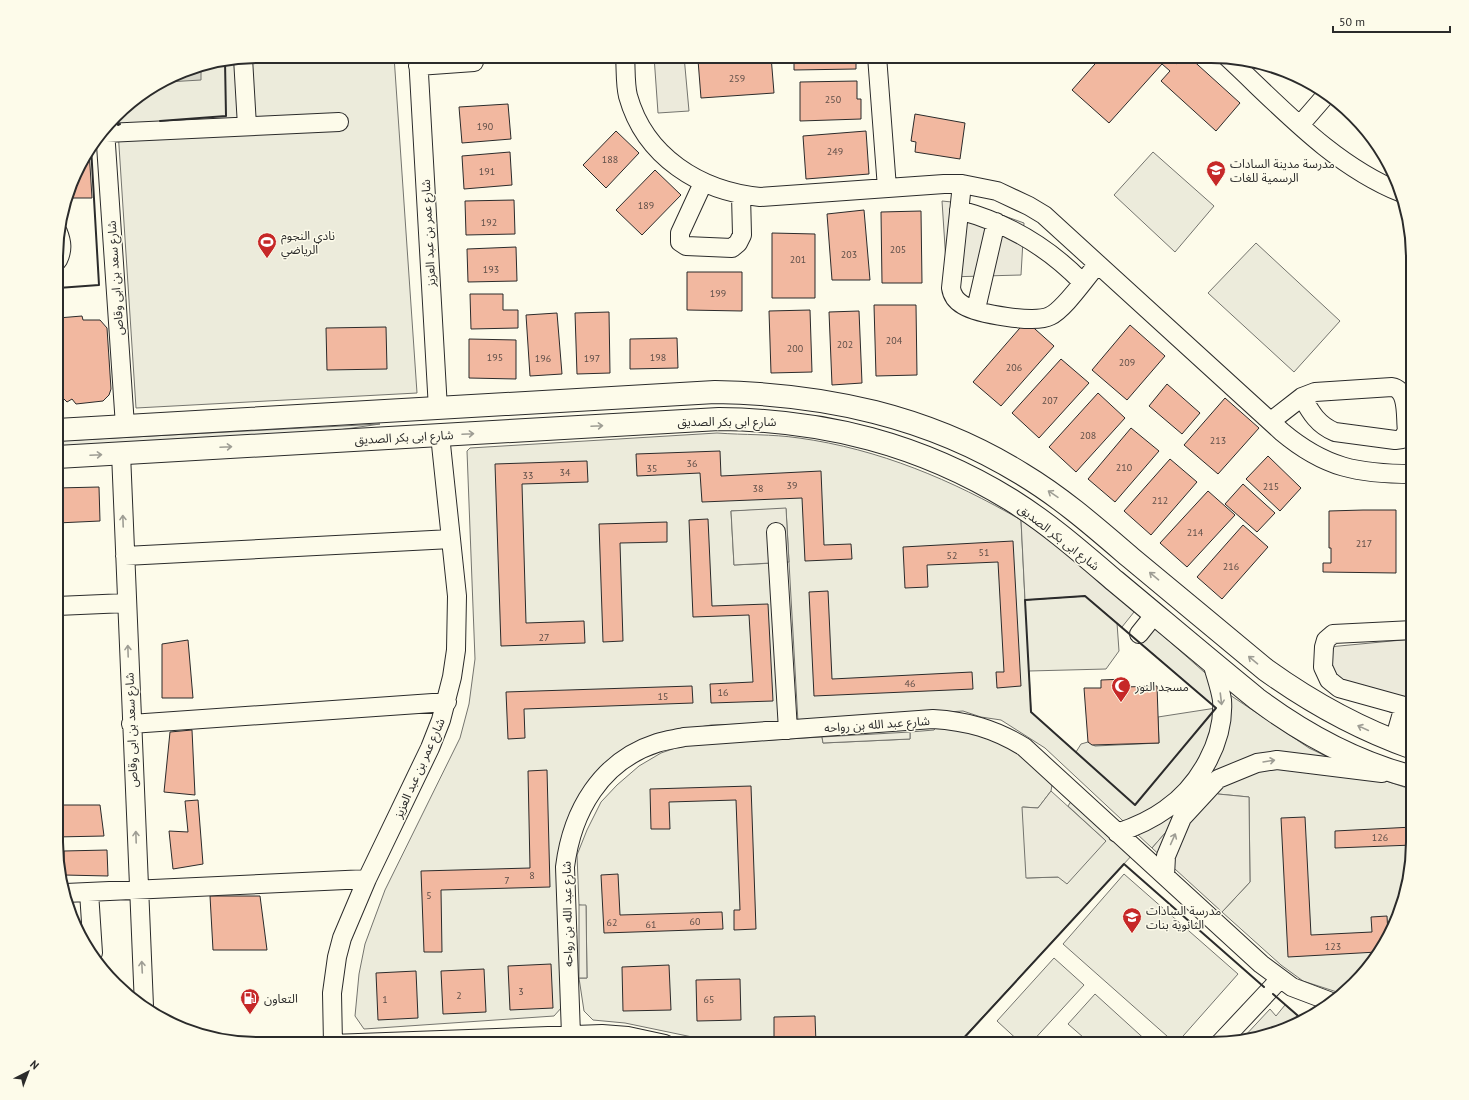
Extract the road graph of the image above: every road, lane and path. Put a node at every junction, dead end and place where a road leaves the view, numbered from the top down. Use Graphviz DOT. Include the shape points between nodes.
graph roads {
  1 [pos="243,63"];
  2 [pos="418,63"];
  3 [pos="626,63"];
  4 [pos="878,63"];
  5 [pos="1235,65"];
  6 [pos="1323,99"];
  7 [pos="339,122"];
  8 [pos="1300,125"];
  9 [pos="247,126"];
  10 [pos="109,131"];
  11 [pos="106,135"];
  12 [pos="703,183"];
  13 [pos="962,184"];
  14 [pos="887,188"];
  15 [pos="1394,190"];
  16 [pos="741,195"];
  17 [pos="959,210"];
  18 [pos="996,222"];
  19 [pos="1098,264"];
  20 [pos="1082,282"];
  21 [pos="976,309"];
  22 [pos="755,393"];
  23 [pos="1302,397"];
  24 [pos="438,409"];
  25 [pos="324,415"];
  26 [pos="751,419"];
  27 [pos="1272,421"];
  28 [pos="1406,422"];
  29 [pos="125,426"];
  30 [pos="63,430"];
  31 [pos="1406,433"];
  32 [pos="440,435"];
  33 [pos="327,442"];
  34 [pos="121,454"];
  35 [pos="63,457"];
  36 [pos="1406,474"];
  37 [pos="1088,520"];
  38 [pos="776,532"];
  39 [pos="451,539"];
  40 [pos="1070,543"];
  41 [pos="125,556"];
  42 [pos="126,603"];
  43 [pos="63,606"];
  44 [pos="1155,614"];
  45 [pos="1406,630"];
  46 [pos="1138,634"];
  47 [pos="1212,662"];
  48 [pos="447,702"];
  49 [pos="1406,706"];
  50 [pos="1406,722"];
  51 [pos="131,724"];
  52 [pos="788,730"];
  53 [pos="1403,744"];
  54 [pos="1406,775"];
  55 [pos="1406,776"];
  56 [pos="1117,833"];
  57 [pos="1165,876"];
  58 [pos="367,879"];
  59 [pos="138,889"];
  60 [pos="89,892"];
  61 [pos="70,893"];
  62 [pos="92,945"];
  63 [pos="1280,979"];
  64 [pos="144,1000"];
  65 [pos="1325,1000"];
  66 [pos="571,1035"];
  67 [pos="332,1037"];
  68 [pos="518,1037"];
  69 [pos="633,1037"];
  70 [pos="1226,1037"];
  1 -- 9 [label="street"];
  2 -- 24 [label="street, شارع عمر بن عبد العزيز"];
  3 -- 12 [label="street" via="628,95 644,131 670,161"];
  4 -- 14 [label="street"];
  5 -- 8 [label="street"];
  6 -- 8 [label="street"];
  7 -- 9 [label="street"];
  8 -- 15 [label="street" via="1349,166"];
  9 -- 10 [label="street"];
  11 -- 29 [label="street, شارع سعد بن ابى وقاص"];
  12 -- 16 [label="street" via="721,191"];
  12 -- 16 [label="street" via="680,233 680,242 686,246 732,248 738,244 742,235"];
  13 -- 14 [label="street"];
  13 -- 17 [label="street"];
  13 -- 19 [label="street" via="997,191 1029,206 1044,215"];
  14 -- 16 [label="street" via="760,197"];
  17 -- 18 [label="street"];
  17 -- 21 [label="street" via="951,288 959,302"];
  18 -- 20 [label="street" via="1045,248"];
  18 -- 21 [label="street"];
  19 -- 20 [label="street"];
  19 -- 27 [label="street"];
  20 -- 21 [label="street" via="1057,312 1043,319 1010,318"];
  22 -- 24 [label="main road" via="715,392"];
  22 -- 26 [label="main road"];
  37 -- 22 [label="main road, one-way" via="1022,474 950,437 868,410 795,396"];
  23 -- 27 [label="street"];
  23 -- 28 [label="street" via="1315,392 1396,388 1403,396"];
  23 -- 31 [label="street" via="1315,419 1326,429 1395,440 1402,439"];
  24 -- 25 [label="main road"];
  25 -- 29 [label="main road"];
  25 -- 33 [label="main road"];
  32 -- 26 [label="main road, شارع ابى بكر الصديق, one-way"];
  26 -- 40 [label="main road, شارع ابى بكر الصديق" via="784,421 845,431 904,448 986,486 1022,508"];
  27 -- 36 [label="street" via="1307,451 1335,465 1365,472"];
  29 -- 30 [label="main road"];
  32 -- 33 [label="main road, شارع ابى بكر الصديق"];
  32 -- 39 [label="street, شارع عمر بن عبد العزيز"];
  34 -- 33 [label="main road, شارع ابى بكر الصديق, one-way"];
  35 -- 34 [label="main road, شارع ابى بكر الصديق, one-way"];
  41 -- 34 [label="street, شارع سعد بن ابى وقاص, one-way"];
  37 -- 40 [label="main road"];
  53 -- 37 [label="main road, one-way" via="1367,730 1318,705 1266,670"];
  38 -- 52 [label="street"];
  39 -- 41 [label="street"];
  39 -- 48 [label="street, شارع عمر بن عبد العزيز" via="458,623"];
  40 -- 44 [label="main road, شارع ابى بكر الصديق"];
  41 -- 42 [label="street, شارع سعد بن ابى وقاص"];
  42 -- 43 [label="street"];
  51 -- 42 [label="street, شارع سعد بن ابى وقاص, one-way"];
  44 -- 46 [label="street"];
  44 -- 47 [label="main road, شارع ابى بكر الصديق"];
  45 -- 49 [label="street" via="1337,633 1329,637 1325,643 1323,667 1325,674 1339,688"];
  47 -- 54 [label="main road, شارع ابى بكر الصديق" via="1257,699 1307,734 1361,760"];
  47 -- 56 [label="street, one-way" via="1222,699 1221,729 1210,758 1196,779 1174,803 1139,825"];
  48 -- 51 [label="street"];
  48 -- 58 [label="street, شارع عمر بن عبد العزيز" via="430,748"];
  50 -- 53 [label="street"];
  59 -- 51 [label="street, شارع سعد بن ابى وقاص, one-way"];
  52 -- 56 [label="street, شارع عبد الله بن رواحه" via="933,719 978,725 1010,738 1024,747"];
  52 -- 66 [label="street, شارع عبد الله بن رواحه" via="684,737 657,743 631,756 608,772 587,797 572,828 565,867"];
  57 -- 55 [label="street, one-way" via="1166,856 1182,818 1218,779 1245,767 1277,760"];
  56 -- 57 [label="street, شارع عبد الله بن رواحه"];
  57 -- 63 [label="street, شارع عبد الله بن رواحه"];
  58 -- 59 [label="street"];
  58 -- 67 [label="street, شارع عمر بن عبد العزيز" via="348,920 337,957 332,1000"];
  59 -- 60 [label="street"];
  64 -- 59 [label="street, شارع سعد بن ابى وقاص, one-way"];
  60 -- 61 [label="street"];
  60 -- 62 [label="street"];
  63 -- 65 [label="street, شارع عبد الله بن رواحه" via="1310,995"];
  63 -- 70 [label="street"];
  66 -- 68 [label="street"];
  66 -- 69 [label="street" via="602,1034"];
}
